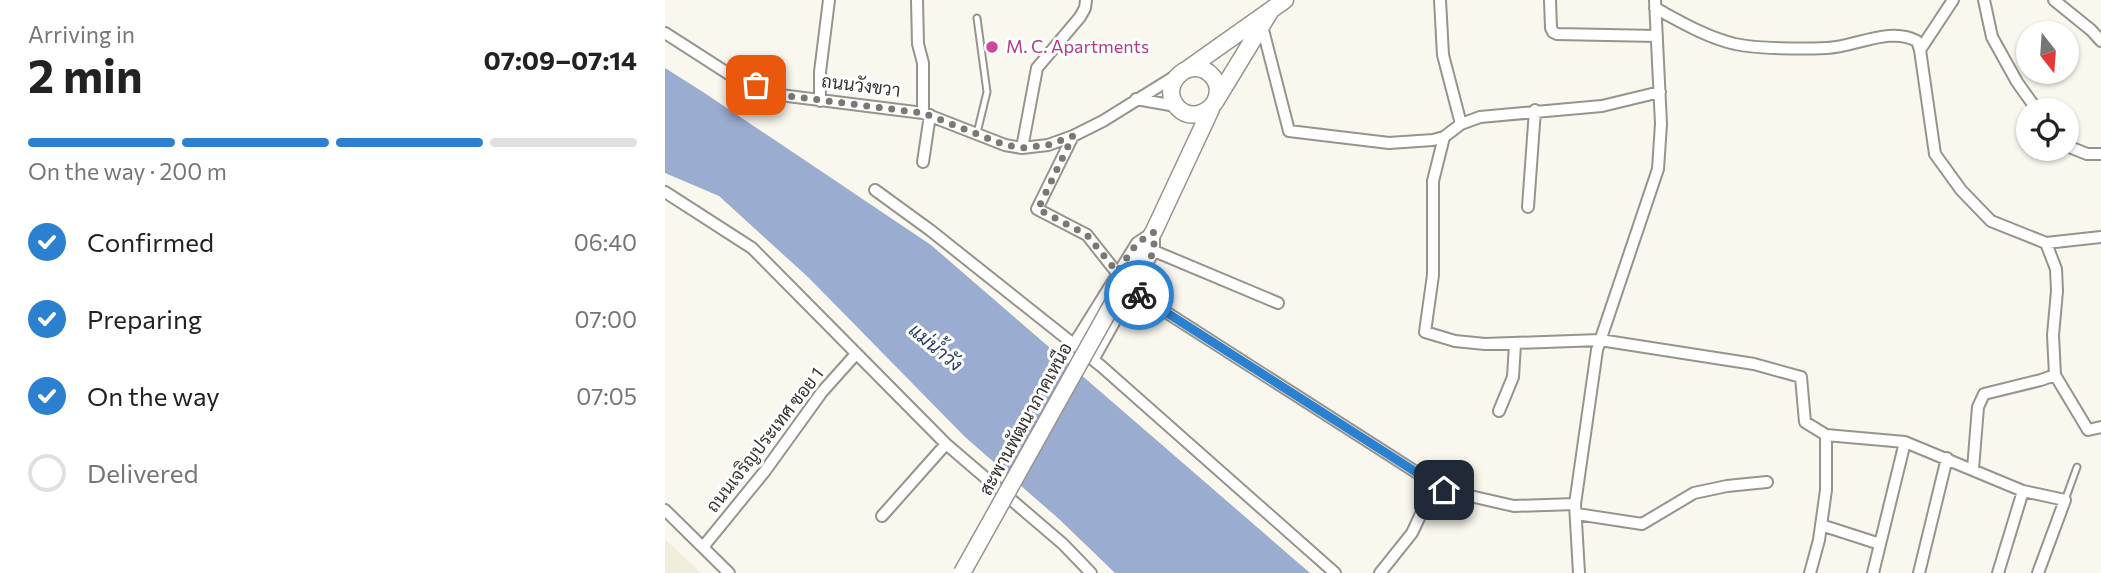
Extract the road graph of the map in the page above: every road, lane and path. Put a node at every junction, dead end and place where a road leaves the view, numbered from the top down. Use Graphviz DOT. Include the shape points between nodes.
graph roads {
  1 [pos="828,0"];
  2 [pos="917,0"];
  3 [pos="1086,0"];
  4 [pos="1285,0"];
  5 [pos="1440,0"];
  6 [pos="1550,0"];
  7 [pos="1953,0"];
  8 [pos="1984,0"];
  9 [pos="2054,0"];
  10 [pos="1655,4"];
  11 [pos="1271,10"];
  12 [pos="977,18"];
  13 [pos="1262,26"];
  14 [pos="665,33"];
  15 [pos="1657,36"];
  16 [pos="2101,41"];
  17 [pos="1920,50"];
  18 [pos="1184,71"];
  19 [pos="1660,92"];
  20 [pos="2028,98"];
  21 [pos="1136,99"];
  22 [pos="820,101"];
  23 [pos="1213,105"];
  24 [pos="1181,110"];
  25 [pos="1535,110"];
  26 [pos="926,114"];
  27 [pos="1461,124"];
  28 [pos="977,133"];
  29 [pos="1073,136"];
  30 [pos="1444,137"];
  31 [pos="1022,148"];
  32 [pos="2079,151"];
  33 [pos="2101,154"];
  34 [pos="1188,160"];
  35 [pos="923,162"];
  36 [pos="875,190"];
  37 [pos="665,192"];
  38 [pos="1528,207"];
  39 [pos="1154,232"];
  40 [pos="2101,237"];
  41 [pos="2046,243"];
  42 [pos="1154,251"];
  43 [pos="1124,283"];
  44 [pos="1278,303"];
  45 [pos="1600,340"];
  46 [pos="1075,344"];
  47 [pos="1515,344"];
  48 [pos="856,354"];
  49 [pos="1093,360"];
  50 [pos="2055,375"];
  51 [pos="1499,411"];
  52 [pos="2101,426"];
  53 [pos="1826,435"];
  54 [pos="1905,442"];
  55 [pos="946,444"];
  56 [pos="1947,458"];
  57 [pos="2077,467"];
  58 [pos="1973,469"];
  59 [pos="1767,482"];
  60 [pos="1435,484"];
  61 [pos="2023,491"];
  62 [pos="2065,500"];
  63 [pos="1576,509"];
  64 [pos="665,510"];
  65 [pos="882,516"];
  66 [pos="1821,525"];
  67 [pos="1880,544"];
  68 [pos="703,547"];
  69 [pos="729,573"];
  70 [pos="963,573"];
  71 [pos="1091,573"];
  72 [pos="1335,573"];
  73 [pos="1380,573"];
  74 [pos="1579,573"];
  75 [pos="1811,573"];
  76 [pos="1873,573"];
  77 [pos="1919,573"];
  78 [pos="1999,573"];
  79 [pos="2038,573"];
  1 -- 22 [label="street"];
  2 -- 26 [label="street"];
  3 -- 31 [label="street" via="1080,17 1037,68"];
  4 -- 11 [label="street"];
  5 -- 27 [label="street" via="1443,55"];
  6 -- 15 [label="street" via="1551,28 1557,34"];
  7 -- 17 [label="street"];
  8 -- 20 [label="street" via="1992,37"];
  9 -- 16 [label="street"];
  10 -- 15 [label="street"];
  10 -- 17 [label="street" via="1695,29 1736,44 1830,48 1871,38 1908,36 1917,41"];
  11 -- 13 [label="street, สะพานพัฒนาภาคเหนือ"];
  11 -- 18 [label="street"];
  12 -- 28 [label="lane" via="988,92"];
  13 -- 23 [label="street, สะพานพัฒนาภาคเหนือ"];
  13 -- 30 [label="street" via="1289,131 1389,143"];
  14 -- 22 [label="street, ถนนวังขวา" via="732,76 780,95"];
  15 -- 19 [label="street"];
  17 -- 41 [label="street" via="1935,154 1991,222"];
  18 -- 21 [label="street"];
  18 -- 23 [label="street" via="1204,70 1215,80 1218,87"];
  18 -- 24 [label="street" via="1173,80 1171,89"];
  19 -- 25 [label="street" via="1602,106"];
  19 -- 45 [label="street" via="1658,169"];
  21 -- 24 [label="street"];
  21 -- 29 [label="street, ถนนวังขวา"];
  22 -- 26 [label="street, ถนนวังขวา"];
  23 -- 24 [label="street" via="1195,115"];
  23 -- 34 [label="street, สะพานพัฒนาภาคเหนือ"];
  24 -- 34 [label="street"];
  25 -- 27 [label="street"];
  25 -- 38 [label="street"];
  26 -- 28 [label="street, ถนนวังขวา"];
  26 -- 35 [label="street"];
  27 -- 30 [label="street"];
  28 -- 31 [label="street, ถนนวังขวา"];
  29 -- 31 [label="street, ถนนวังขวา"];
  29 -- 43 [label="street" via="1038,209 1087,235"];
  30 -- 47 [label="street" via="1433,181 1433,275 1425,332 1455,341"];
  32 -- 33 [label="street"];
  34 -- 39 [label="street, สะพานพัฒนาภาคเหนือ"];
  36 -- 46 [label="street"];
  37 -- 48 [label="street" via="752,248"];
  39 -- 42 [label="street"];
  39 -- 43 [label="street, สะพานพัฒนาภาคเหนือ"];
  40 -- 41 [label="street"];
  41 -- 50 [label="street" via="2056,269"];
  42 -- 43 [label="street"];
  42 -- 44 [label="street"];
  43 -- 46 [label="street"];
  43 -- 49 [label="street"];
  43 -- 60 [label="street"];
  43 -- 70 [label="street, สะพานพัฒนาภาคเหนือ, bridge"];
  45 -- 47 [label="street"];
  45 -- 53 [label="street" via="1754,364 1801,377 1805,422"];
  45 -- 63 [label="street"];
  46 -- 49 [label="street"];
  47 -- 51 [label="street" via="1513,377"];
  48 -- 55 [label="street"];
  48 -- 68 [label="street, ถนนเจริญประเทศ ซอย 1"];
  49 -- 72 [label="street"];
  50 -- 52 [label="street" via="2088,430"];
  50 -- 58 [label="street" via="1984,394 1978,407"];
  53 -- 54 [label="street"];
  53 -- 66 [label="street"];
  54 -- 56 [label="street"];
  54 -- 67 [label="street"];
  55 -- 65 [label="street"];
  55 -- 71 [label="street"];
  56 -- 58 [label="street"];
  56 -- 77 [label="street"];
  57 -- 62 [label="lane"];
  58 -- 61 [label="street"];
  59 -- 63 [label="street" via="1694,493 1642,524"];
  60 -- 63 [label="street" via="1514,506"];
  60 -- 73 [label="street" via="1412,533"];
  61 -- 62 [label="street"];
  61 -- 78 [label="street"];
  62 -- 79 [label="street"];
  63 -- 74 [label="street"];
  64 -- 68 [label="street"];
  66 -- 67 [label="street"];
  66 -- 75 [label="street"];
  67 -- 76 [label="street"];
  68 -- 69 [label="street"];
}
